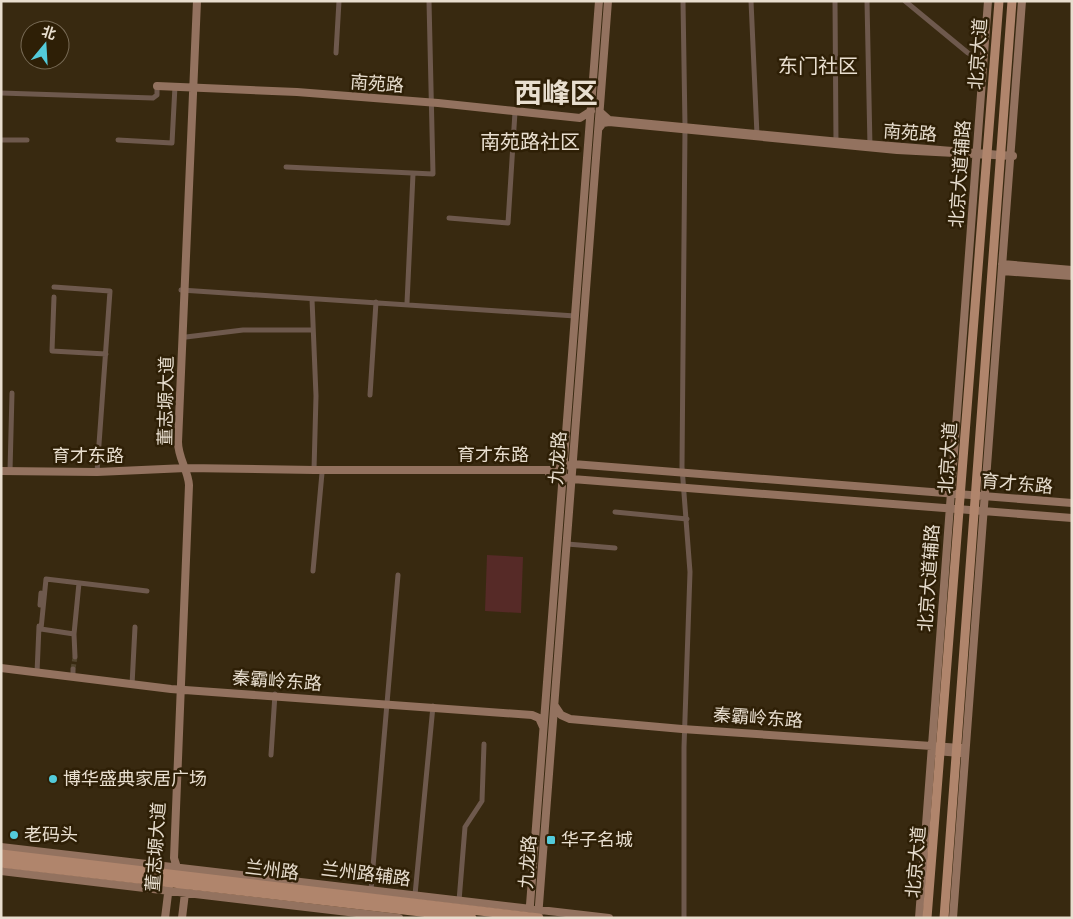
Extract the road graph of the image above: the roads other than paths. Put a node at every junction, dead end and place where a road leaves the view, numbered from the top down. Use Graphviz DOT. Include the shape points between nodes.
graph roads {
  1 [pos="195,1"];
  2 [pos="339,1"];
  3 [pos="429,1"];
  4 [pos="599,1"];
  5 [pos="608,1"];
  6 [pos="683,1"];
  7 [pos="751,1"];
  8 [pos="835,1"];
  9 [pos="867,1"];
  10 [pos="905,1"];
  11 [pos="988,1"];
  12 [pos="999,1"];
  13 [pos="1012,1"];
  14 [pos="1022,1"];
  15 [pos="336,53"];
  16 [pos="984,63"];
  17 [pos="157,87"];
  18 [pos="175,88"];
  19 [pos="192,88"];
  20 [pos="1,94"];
  21 [pos="430,104"];
  22 [pos="591,111"];
  23 [pos="600,112"];
  24 [pos="515,113"];
  25 [pos="589,128"];
  26 [pos="599,128"];
  27 [pos="685,128"];
  28 [pos="757,134"];
  29 [pos="1,140"];
  30 [pos="27,140"];
  31 [pos="118,140"];
  32 [pos="836,143"];
  33 [pos="870,146"];
  34 [pos="977,153"];
  35 [pos="987,154"];
  36 [pos="1000,155"];
  37 [pos="1011,156"];
  38 [pos="286,167"];
  39 [pos="412,174"];
  40 [pos="449,218"];
  41 [pos="1002,268"];
  42 [pos="1072,270"];
  43 [pos="1072,276"];
  44 [pos="54,287"];
  45 [pos="183,290"];
  46 [pos="54,297"];
  47 [pos="312,299"];
  48 [pos="376,302"];
  49 [pos="407,303"];
  50 [pos="575,316"];
  51 [pos="313,330"];
  52 [pos="186,337"];
  53 [pos="106,354"];
  54 [pos="12,393"];
  55 [pos="370,395"];
  56 [pos="573,464"];
  57 [pos="563,466"];
  58 [pos="184,469"];
  59 [pos="314,470"];
  60 [pos="10,471"];
  61 [pos="1,472"];
  62 [pos="97,472"];
  63 [pos="322,473"];
  64 [pos="683,473"];
  65 [pos="563,476"];
  66 [pos="572,479"];
  67 [pos="685,488"];
  68 [pos="951,493"];
  69 [pos="961,494"];
  70 [pos="974,495"];
  71 [pos="985,496"];
  72 [pos="1072,503"];
  73 [pos="950,508"];
  74 [pos="960,509"];
  75 [pos="973,511"];
  76 [pos="615,512"];
  77 [pos="984,512"];
  78 [pos="1072,518"];
  79 [pos="687,519"];
  80 [pos="567,544"];
  81 [pos="614,548"];
  82 [pos="313,570"];
  83 [pos="398,575"];
  84 [pos="79,583"];
  85 [pos="147,591"];
  86 [pos="41,592"];
  87 [pos="136,627"];
  88 [pos="74,634"];
  89 [pos="75,657"];
  90 [pos="1,667"];
  91 [pos="37,672"];
  92 [pos="132,683"];
  93 [pos="180,689"];
  94 [pos="275,695"];
  95 [pos="387,703"];
  96 [pos="546,703"];
  97 [pos="555,705"];
  98 [pos="433,706"];
  99 [pos="544,728"];
  100 [pos="553,731"];
  101 [pos="685,731"];
  102 [pos="484,744"];
  103 [pos="932,748"];
  104 [pos="942,749"];
  105 [pos="955,750"];
  106 [pos="965,751"];
  107 [pos="271,755"];
  108 [pos="1,847"];
  109 [pos="1,854"];
  110 [pos="1,863"];
  111 [pos="1,871"];
  112 [pos="172,874"];
  113 [pos="183,887"];
  114 [pos="371,890"];
  115 [pos="415,895"];
  116 [pos="459,901"];
  117 [pos="534,916"];
  118 [pos="165,918"];
  119 [pos="182,918"];
  120 [pos="399,918"];
  121 [pos="472,918"];
  122 [pos="609,918"];
  123 [pos="684,918"];
  124 [pos="919,918"];
  125 [pos="928,918"];
  126 [pos="944,918"];
  127 [pos="952,918"];
  1 -- 19 [label="street, 董志塬大道"];
  2 -- 15 [label="street"];
  3 -- 21 [label="street"];
  4 -- 22 [label="street, 九龙路"];
  5 -- 23 [label="street, 九龙路"];
  6 -- 27 [label="street"];
  7 -- 28 [label="street"];
  8 -- 32 [label="street"];
  9 -- 33 [label="street"];
  10 -- 16 [label="street"];
  11 -- 16 [label="street, 北京大道辅路"];
  12 -- 35 [label="main road, 北京大道"];
  13 -- 36 [label="main road, 北京大道"];
  14 -- 37 [label="street"];
  16 -- 34 [label="street, 北京大道辅路"];
  17 -- 18 [label="street, 南苑路"];
  17 -- 20 [label="street" via="157,95 153,98"];
  18 -- 19 [label="street, 南苑路"];
  18 -- 31 [label="street" via="172,143"];
  19 -- 21 [label="street, 南苑路"];
  19 -- 45 [label="street, 董志塬大道"];
  21 -- 24 [label="street, 南苑路"];
  21 -- 39 [label="street" via="433,174"];
  22 -- 24 [label="street, 南苑路" via="580,118"];
  22 -- 25 [label="street, 九龙路"];
  23 -- 26 [label="street, 九龙路"];
  23 -- 27 [label="street, 南苑路" via="609,120"];
  24 -- 25 [label="street, 南苑路" via="583,121"];
  24 -- 40 [label="street" via="508,223"];
  25 -- 50 [label="street, 九龙路"];
  26 -- 27 [label="street, 南苑路" via="603,122"];
  26 -- 56 [label="street, 九龙路"];
  27 -- 28 [label="street, 南苑路"];
  27 -- 64 [label="street"];
  28 -- 32 [label="street, 南苑路"];
  29 -- 30 [label="street"];
  32 -- 33 [label="street, 南苑路"];
  33 -- 34 [label="street, 南苑路"];
  34 -- 35 [label="street, 南苑路"];
  34 -- 68 [label="street, 北京大道辅路"];
  35 -- 36 [label="street, 南苑路"];
  35 -- 69 [label="main road, 北京大道"];
  36 -- 37 [label="street, 南苑路"];
  36 -- 70 [label="main road, 北京大道"];
  37 -- 41 [label="street"];
  38 -- 39 [label="street"];
  39 -- 49 [label="street"];
  41 -- 42 [label="street"];
  41 -- 43 [label="street"];
  41 -- 71 [label="street"];
  44 -- 53 [label="street" via="110,292"];
  45 -- 47 [label="street"];
  45 -- 58 [label="street, 董志塬大道" via="178,442"];
  46 -- 53 [label="street" via="52,351"];
  47 -- 48 [label="street"];
  47 -- 51 [label="street"];
  48 -- 49 [label="street"];
  48 -- 55 [label="street"];
  49 -- 50 [label="street"];
  50 -- 57 [label="street, 九龙路"];
  51 -- 52 [label="street" via="243,330"];
  51 -- 59 [label="street" via="316,396"];
  53 -- 62 [label="street"];
  54 -- 60 [label="street"];
  56 -- 57 [label="street, 育才东路"];
  56 -- 64 [label="street, 育才东路"];
  56 -- 66 [label="street, 九龙路"];
  57 -- 59 [label="street, 育才东路" via="550,470"];
  57 -- 65 [label="street, 九龙路"];
  58 -- 59 [label="street, 育才东路"];
  58 -- 61 [label="street, 育才东路" via="97,475"];
  58 -- 62 [label="street, 育才东路"];
  58 -- 63 [label="street, 育才东路"];
  58 -- 93 [label="street, 董志塬大道" via="189,485"];
  60 -- 61 [label="street, 育才东路"];
  60 -- 62 [label="street, 育才东路"];
  63 -- 65 [label="street, 育才东路" via="550,473"];
  63 -- 82 [label="street"];
  64 -- 67 [label="street"];
  64 -- 68 [label="street, 育才东路"];
  65 -- 66 [label="street, 育才东路"];
  65 -- 96 [label="street, 九龙路"];
  66 -- 67 [label="street, 育才东路"];
  66 -- 80 [label="street, 九龙路"];
  67 -- 73 [label="street, 育才东路"];
  67 -- 79 [label="street"];
  68 -- 69 [label="street, 育才东路"];
  68 -- 73 [label="street, 北京大道辅路"];
  69 -- 70 [label="street, 育才东路"];
  69 -- 74 [label="main road, 北京大道"];
  70 -- 71 [label="street, 育才东路"];
  70 -- 75 [label="main road, 北京大道"];
  71 -- 72 [label="street, 育才东路"];
  71 -- 77 [label="street"];
  73 -- 74 [label="street, 育才东路"];
  73 -- 103 [label="street, 北京大道辅路"];
  74 -- 75 [label="street, 育才东路"];
  74 -- 104 [label="main road, 北京大道"];
  75 -- 77 [label="street, 育才东路"];
  75 -- 105 [label="main road, 北京大道"];
  76 -- 79 [label="street"];
  77 -- 78 [label="street, 育才东路"];
  77 -- 106 [label="street"];
  79 -- 101 [label="street" via="690,572"];
  80 -- 81 [label="street"];
  80 -- 97 [label="street, 九龙路"];
  83 -- 95 [label="street"];
  84 -- 85 [label="street"];
  84 -- 88 [label="street"];
  84 -- 88 [label="street" via="46,579 41,629"];
  86 -- 91 [label="street"];
  87 -- 92 [label="street"];
  88 -- 89 [label="street"];
  90 -- 91 [label="street, 秦霸岭东路"];
  91 -- 92 [label="street, 秦霸岭东路"];
  92 -- 93 [label="street, 秦霸岭东路"];
  93 -- 94 [label="street, 秦霸岭东路"];
  93 -- 112 [label="street, 董志塬大道"];
  94 -- 95 [label="street, 秦霸岭东路"];
  94 -- 107 [label="street"];
  95 -- 98 [label="street, 秦霸岭东路"];
  95 -- 114 [label="street"];
  96 -- 98 [label="street, 秦霸岭东路" via="532,713"];
  96 -- 99 [label="street, 九龙路"];
  97 -- 100 [label="street, 九龙路"];
  97 -- 101 [label="street, 秦霸岭东路" via="561,715 570,719"];
  98 -- 99 [label="street, 秦霸岭东路" via="535,716 542,721"];
  98 -- 115 [label="street"];
  99 -- 117 [label="street, 九龙路"];
  100 -- 101 [label="street, 秦霸岭东路" via="565,721"];
  100 -- 117 [label="street, 九龙路"];
  101 -- 103 [label="street, 秦霸岭东路"];
  101 -- 123 [label="street"];
  102 -- 116 [label="street" via="482,801 465,827"];
  103 -- 104 [label="street, 秦霸岭东路"];
  103 -- 124 [label="street, 北京大道辅路"];
  104 -- 105 [label="street, 秦霸岭东路"];
  104 -- 125 [label="main road, 北京大道"];
  105 -- 106 [label="street, 秦霸岭东路"];
  105 -- 126 [label="main road, 北京大道"];
  106 -- 127 [label="street"];
  108 -- 112 [label="street, 兰州路辅路"];
  109 -- 112 [label="main road, 兰州路"];
  110 -- 112 [label="main road, 兰州路"];
  111 -- 112 [label="street, 兰州路辅路"];
  112 -- 113 [label="main road, 兰州路"];
  112 -- 114 [label="street, 兰州路辅路"];
  112 -- 117 [label="main road, 兰州路"];
  112 -- 118 [label="street, 董志塬大道"];
  113 -- 119 [label="street, 董志塬大道"];
  113 -- 120 [label="street" via="262,903"];
  113 -- 121 [label="main road, 兰州路"];
  114 -- 115 [label="street, 兰州路辅路"];
  115 -- 116 [label="street, 兰州路辅路"];
  116 -- 117 [label="street, 兰州路辅路"];
  117 -- 122 [label="street, 兰州路辅路"];
}
